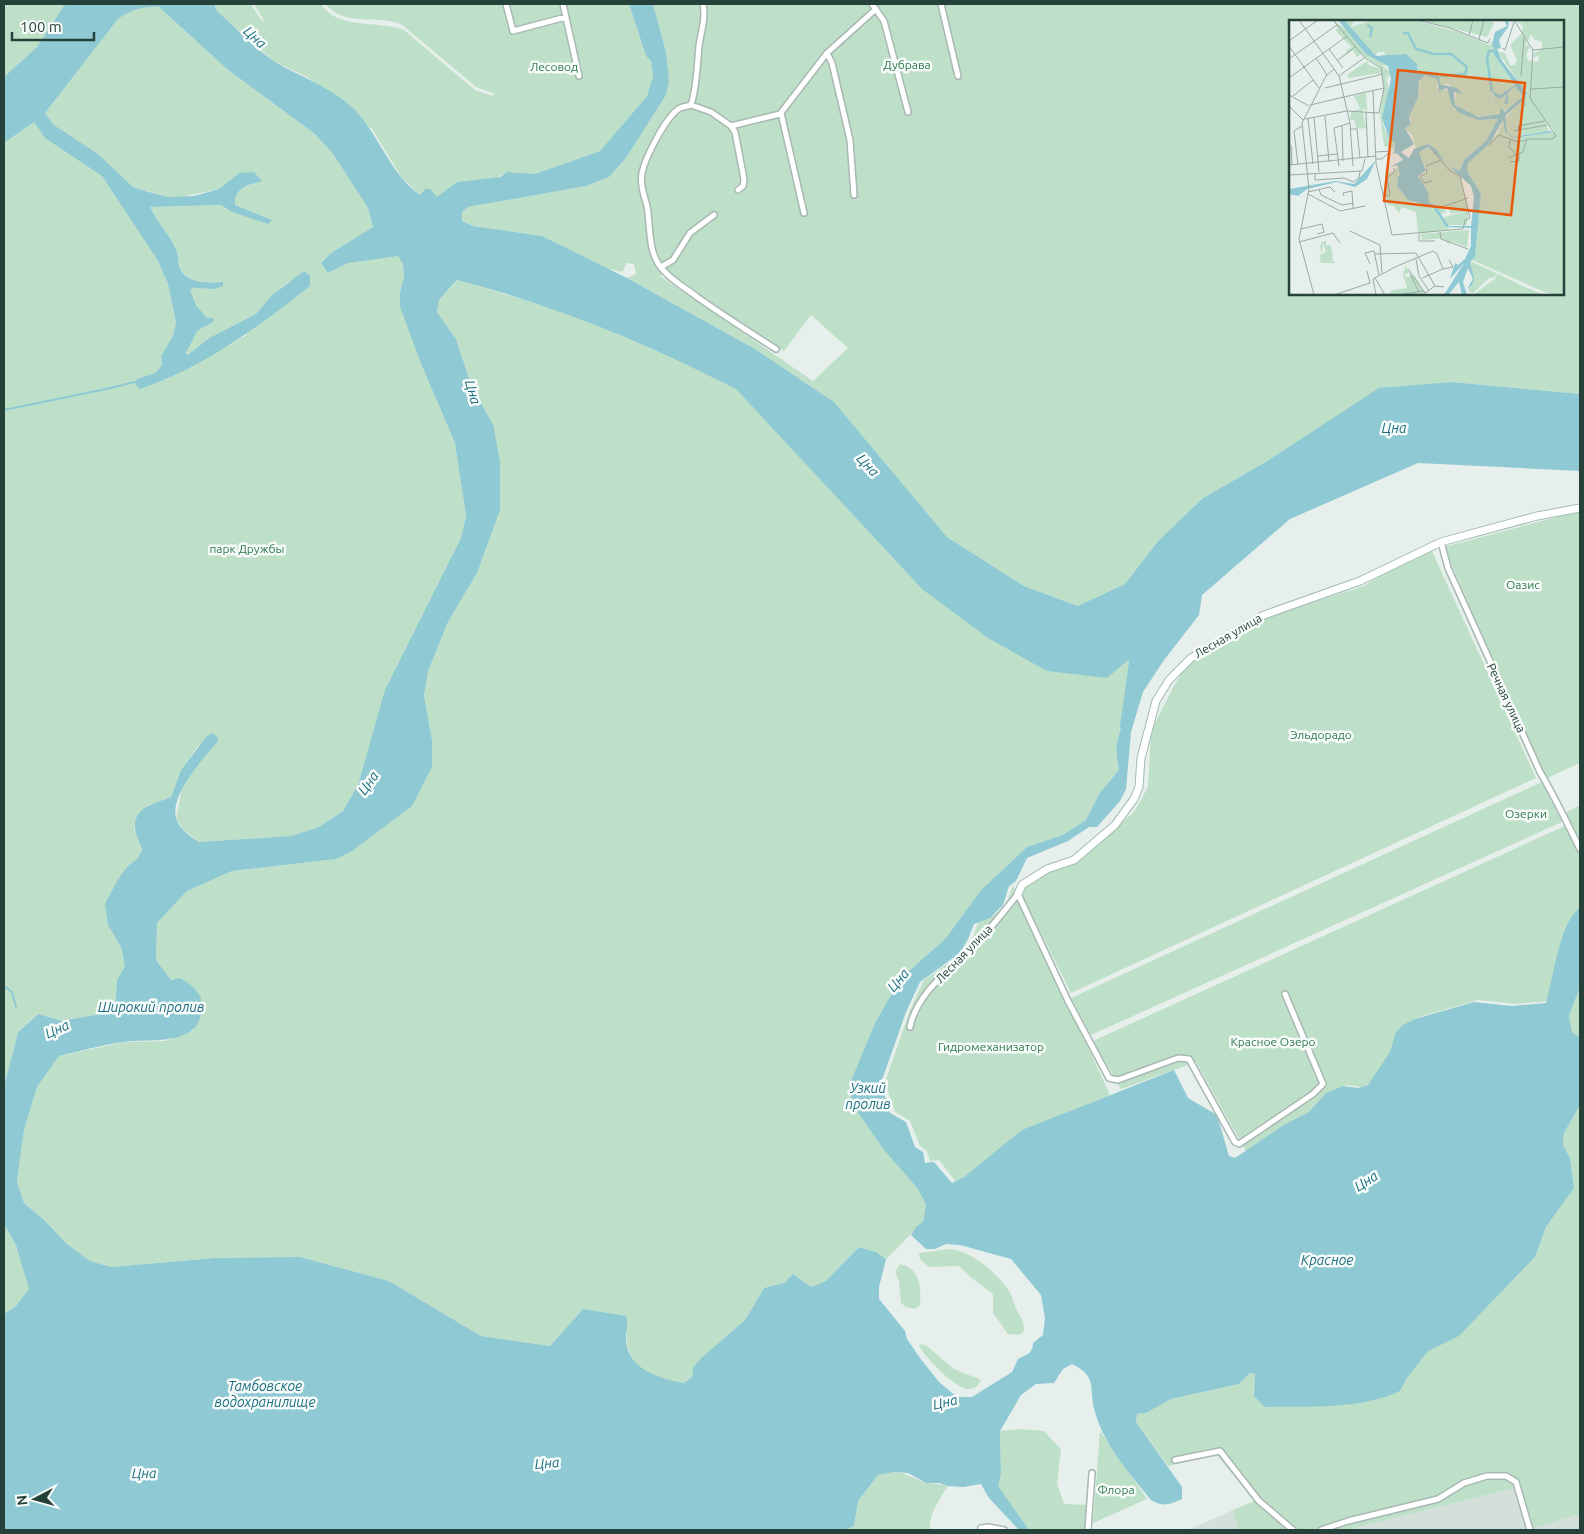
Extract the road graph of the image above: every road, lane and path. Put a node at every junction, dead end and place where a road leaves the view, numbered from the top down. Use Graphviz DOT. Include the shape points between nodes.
graph roads {
  1 [pos="506,4"];
  2 [pos="563,4"];
  3 [pos="703,4"];
  4 [pos="941,4"];
  5 [pos="874,6"];
  6 [pos="566,17"];
  7 [pos="827,53"];
  8 [pos="579,76"];
  9 [pos="958,76"];
  10 [pos="691,105"];
  11 [pos="908,112"];
  12 [pos="781,114"];
  13 [pos="731,126"];
  14 [pos="738,190"];
  15 [pos="854,195"];
  16 [pos="804,213"];
  17 [pos="714,215"];
  18 [pos="661,267"];
  19 [pos="776,349"];
  20 [pos="1580,508"];
  21 [pos="1441,542"];
  22 [pos="1580,849"];
  23 [pos="1018,894"];
  24 [pos="1285,994"];
  25 [pos="910,1027"];
  26 [pos="1175,1460"];
  27 [pos="1092,1473"];
  28 [pos="982,1530"];
  29 [pos="1004,1530"];
  30 [pos="1088,1530"];
  31 [pos="1293,1530"];
  32 [pos="1321,1530"];
  33 [pos="1530,1530"];
  1 -- 6 [label="street" via="513,31"];
  2 -- 6 [label="street"];
  3 -- 10 [label="street" via="703,30"];
  4 -- 9 [label="street"];
  5 -- 7 [label="street"];
  5 -- 11 [label="street" via="884,21"];
  6 -- 8 [label="street"];
  7 -- 12 [label="street"];
  7 -- 15 [label="street" via="850,140"];
  10 -- 13 [label="street" via="711,112"];
  10 -- 18 [label="street" via="679,108 668,120 642,171 651,243"];
  12 -- 13 [label="street"];
  12 -- 16 [label="street"];
  13 -- 14 [label="street" via="744,179"];
  17 -- 18 [label="street" via="690,233 673,260"];
  18 -- 19 [label="street" via="727,319"];
  20 -- 21 [label="street, Лесная улица"];
  21 -- 22 [label="street, Речная улица" via="1448,568 1492,669"];
  21 -- 23 [label="street, Лесная улица" via="1360,581 1264,615 1191,658 1168,680 1156,701 1134,799 1115,824 1074,860 1047,869 1022,886"];
  23 -- 24 [label="street" via="1068,1001 1109,1078 1118,1080 1178,1058 1189,1059 1239,1144 1323,1084"];
  23 -- 25 [label="street, Лесная улица" via="977,942 930,989 913,1014"];
  26 -- 31 [label="street" via="1220,1451 1259,1501"];
  27 -- 30 [label="street"];
  28 -- 29 [label="street" via="990,1527"];
  32 -- 33 [label="street" via="1348,1520 1438,1498 1464,1483 1487,1476 1506,1476 1516,1482"];
}
